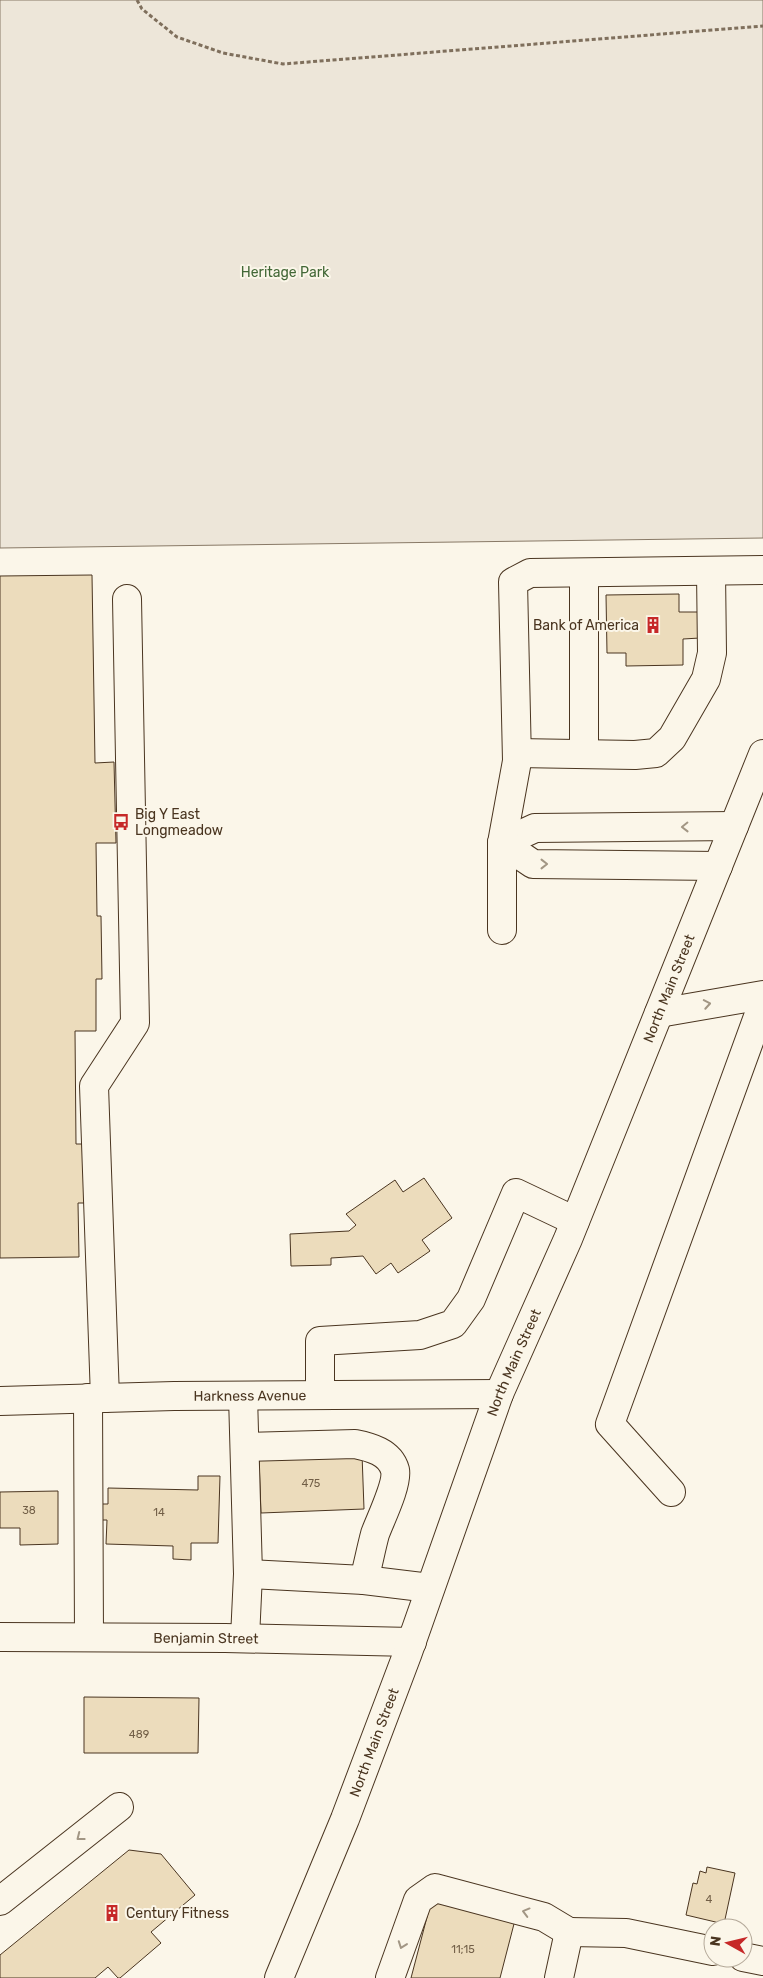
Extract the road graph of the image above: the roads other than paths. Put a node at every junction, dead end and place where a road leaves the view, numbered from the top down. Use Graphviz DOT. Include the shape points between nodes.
graph roads {
  1 [pos="763,570"];
  2 [pos="584,572"];
  3 [pos="711,572"];
  4 [pos="127,599"];
  5 [pos="517,753"];
  6 [pos="584,754"];
  7 [pos="763,754"];
  8 [pos="734,826"];
  9 [pos="502,844"];
  10 [pos="718,866"];
  11 [pos="502,930"];
  12 [pos="763,994"];
  13 [pos="763,1003"];
  14 [pos="659,1013"];
  15 [pos="575,1221"];
  16 [pos="499,1394"];
  17 [pos="320,1395"];
  18 [pos="243,1396"];
  19 [pos="97,1398"];
  20 [pos="0,1401"];
  21 [pos="245,1447"];
  22 [pos="671,1492"];
  23 [pos="248,1574"];
  24 [pos="364,1580"];
  25 [pos="430,1588"];
  26 [pos="0,1637"];
  27 [pos="90,1637"];
  28 [pos="245,1638"];
  29 [pos="412,1642"];
  30 [pos="119,1807"];
  31 [pos="0,1901"];
  32 [pos="569,1932"];
  33 [pos="703,1948"];
  34 [pos="279,1978"];
  35 [pos="390,1978"];
  36 [pos="559,1978"];
  1 -- 3 [label="main road"];
  2 -- 3 [label="main road"];
  2 -- 5 [label="main road" via="530,573 513,582"];
  2 -- 6 [label="main road"];
  3 -- 6 [label="main road" via="712,653 706,679 672,738 656,753"];
  4 -- 19 [label="main road" via="135,1023 94,1086"];
  5 -- 6 [label="main road"];
  5 -- 9 [label="main road"];
  7 -- 8 [label="main road, North Main Street"];
  8 -- 9 [label="main road, one-way" via="535,828"];
  8 -- 10 [label="main road, North Main Street"];
  9 -- 10 [label="main road, one-way" via="533,864"];
  9 -- 11 [label="main road"];
  10 -- 14 [label="main road, North Main Street"];
  14 -- 12 [label="main road, one-way"];
  13 -- 22 [label="main road" via="610,1424"];
  14 -- 15 [label="main road, North Main Street"];
  15 -- 16 [label="main road, North Main Street"];
  15 -- 17 [label="main road" via="516,1193 471,1299 453,1324 420,1335 320,1341"];
  16 -- 17 [label="main road, Harkness Avenue"];
  16 -- 25 [label="main road, North Main Street"];
  17 -- 18 [label="main road, Harkness Avenue"];
  18 -- 19 [label="main road, Harkness Avenue"];
  18 -- 21 [label="main road"];
  19 -- 20 [label="main road, Harkness Avenue"];
  19 -- 27 [label="main road"];
  21 -- 23 [label="main road"];
  21 -- 24 [label="main road" via="355,1444 372,1447 387,1457 395,1471"];
  23 -- 24 [label="main road"];
  23 -- 28 [label="main road"];
  24 -- 25 [label="main road"];
  25 -- 29 [label="main road, North Main Street"];
  26 -- 27 [label="main road, Benjamin Street"];
  27 -- 28 [label="main road, Benjamin Street"];
  28 -- 29 [label="main road, Benjamin Street"];
  29 -- 34 [label="main road, North Main Street" via="345,1819"];
  30 -- 31 [label="main road, one-way"];
  32 -- 33 [label="main road" via="626,1933"];
  32 -- 35 [label="main road, one-way" via="544,1917 435,1888 418,1900"];
  32 -- 36 [label="main road"];
}
